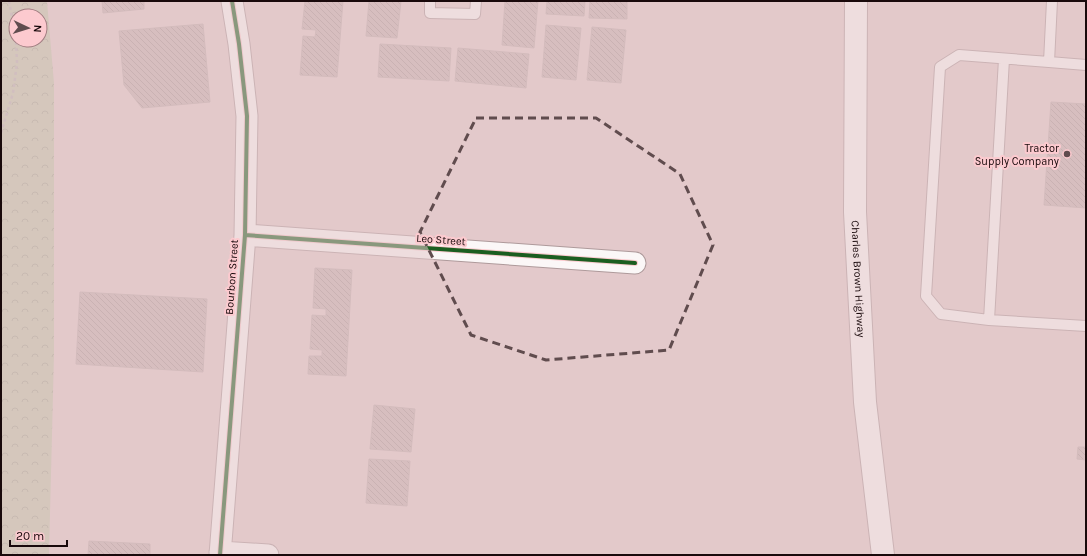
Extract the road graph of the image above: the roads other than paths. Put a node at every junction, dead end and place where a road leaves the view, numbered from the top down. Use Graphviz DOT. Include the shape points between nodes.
graph roads {
  1 [pos="232,1"];
  2 [pos="430,1"];
  3 [pos="476,1"];
  4 [pos="856,1"];
  5 [pos="1052,1"];
  6 [pos="1004,59"];
  7 [pos="1049,62"];
  8 [pos="1086,65"];
  9 [pos="245,235"];
  10 [pos="635,263"];
  11 [pos="989,320"];
  12 [pos="1086,326"];
  13 [pos="220,553"];
  14 [pos="268,555"];
  15 [pos="883,555"];
  1 -- 9 [label="street, Bourbon Street" via="240,44 247,116"];
  2 -- 3 [label="lane" via="430,12 475,14"];
  4 -- 15 [label="main road, Charles Brown Highway" via="856,227 865,402"];
  5 -- 7 [label="lane"];
  6 -- 7 [label="lane"];
  6 -- 11 [label="lane"];
  6 -- 11 [label="lane" via="959,55 940,67 926,296 941,314"];
  7 -- 8 [label="lane"];
  9 -- 10 [label="street, Leo Street"];
  9 -- 13 [label="street, Bourbon Street"];
  11 -- 12 [label="lane"];
  13 -- 14 [label="street"];
}
